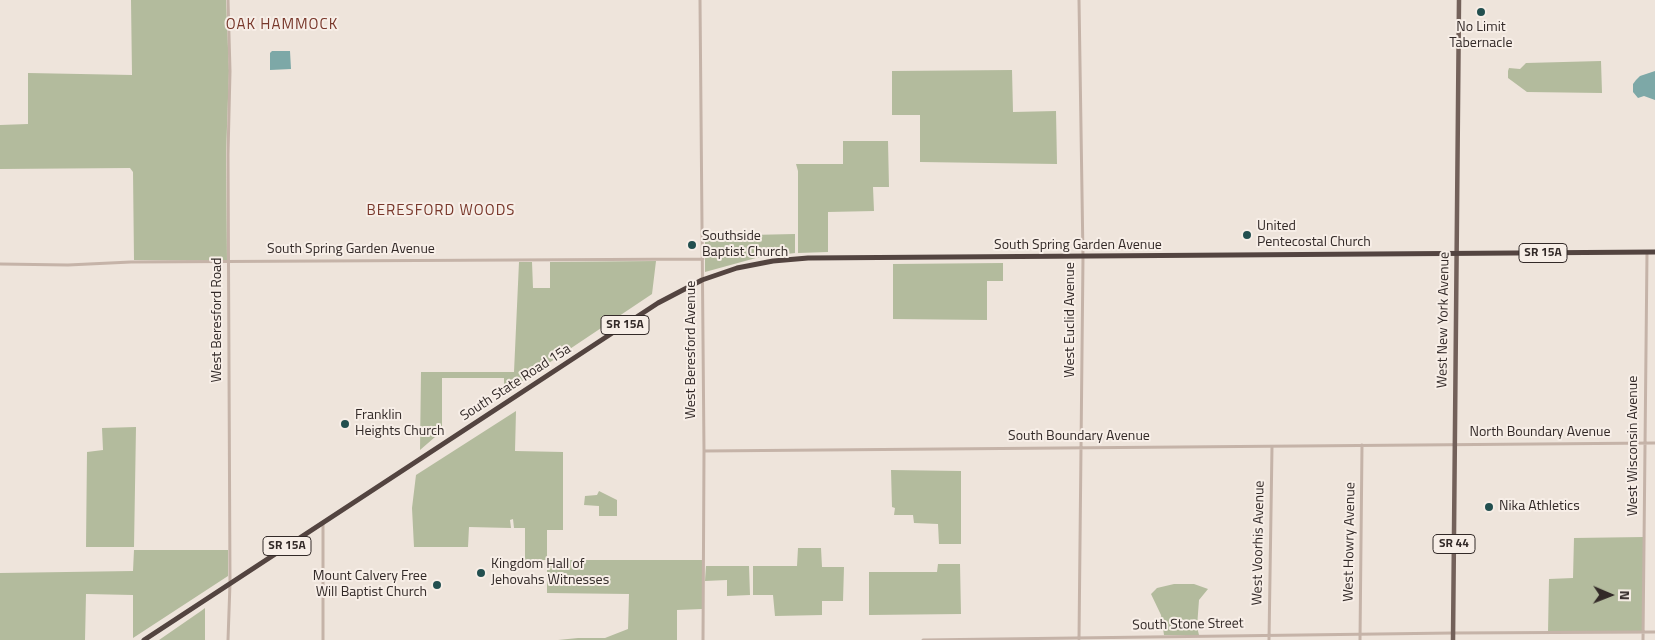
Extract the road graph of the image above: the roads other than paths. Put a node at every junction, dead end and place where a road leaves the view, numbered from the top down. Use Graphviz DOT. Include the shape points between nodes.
graph roads {
  1 [pos="228,0"];
  2 [pos="700,0"];
  3 [pos="1079,0"];
  4 [pos="1458,0"];
  5 [pos="1655,252"];
  6 [pos="1646,253"];
  7 [pos="1456,254"];
  8 [pos="1083,257"];
  9 [pos="703,259"];
  10 [pos="229,262"];
  11 [pos="0,264"];
  12 [pos="702,280"];
  13 [pos="1645,443"];
  14 [pos="1655,443"];
  15 [pos="1362,445"];
  16 [pos="1454,445"];
  17 [pos="1272,447"];
  18 [pos="1082,448"];
  19 [pos="704,451"];
  20 [pos="323,523"];
  21 [pos="230,584"];
  22 [pos="1643,632"];
  23 [pos="1655,632"];
  24 [pos="1453,633"];
  25 [pos="1360,634"];
  26 [pos="1269,635"];
  27 [pos="1079,639"];
  28 [pos="144,640"];
  29 [pos="228,640"];
  30 [pos="322,640"];
  31 [pos="703,640"];
  32 [pos="923,640"];
  33 [pos="1269,640"];
  34 [pos="1360,640"];
  35 [pos="1453,640"];
  36 [pos="1643,640"];
  1 -- 10 [label="street, West Beresford Road"];
  2 -- 9 [label="street, West Beresford Avenue"];
  3 -- 8 [label="street, West Euclid Avenue"];
  4 -- 7 [label="main road, West New York Avenue / SR 44"];
  5 -- 6 [label="highway, SR 15A"];
  6 -- 7 [label="highway, SR 15A"];
  6 -- 13 [label="street, West Wisconsin Avenue"];
  7 -- 8 [label="highway, South Spring Garden Avenue / SR 15A"];
  7 -- 16 [label="main road, West New York Avenue / SR 44"];
  8 -- 12 [label="highway, South Spring Garden Avenue / SR 15A" via="796,259 749,265"];
  8 -- 18 [label="street, West Euclid Avenue"];
  9 -- 10 [label="street, South Spring Garden Avenue"];
  9 -- 12 [label="street, West Beresford Avenue"];
  10 -- 11 [label="street, South Spring Garden Avenue"];
  10 -- 21 [label="street, West Beresford Road"];
  12 -- 19 [label="street, West Beresford Avenue"];
  12 -- 20 [label="highway, South State Road 15a / SR 15A" via="658,303"];
  13 -- 14 [label="street, North Boundary Avenue"];
  13 -- 16 [label="street, North Boundary Avenue"];
  13 -- 22 [label="street, West Wisconsin Avenue"];
  15 -- 16 [label="street, South Boundary Avenue"];
  15 -- 17 [label="street, South Boundary Avenue"];
  15 -- 25 [label="street, West Howry Avenue"];
  16 -- 24 [label="main road, West New York Avenue / SR 44"];
  17 -- 18 [label="street, South Boundary Avenue"];
  17 -- 26 [label="street, West Voorhis Avenue"];
  18 -- 19 [label="street, South Boundary Avenue"];
  18 -- 27 [label="street, West Euclid Avenue"];
  19 -- 31 [label="street, West Beresford Avenue"];
  20 -- 21 [label="highway, South State Road 15a / SR 15A"];
  20 -- 30 [label="street"];
  21 -- 28 [label="highway, South State Road 15a / SR 15A"];
  21 -- 29 [label="street, West Beresford Road"];
  22 -- 23 [label="street, South Stone Street"];
  22 -- 24 [label="street, South Stone Street"];
  22 -- 36 [label="street, West Wisconsin Avenue"];
  24 -- 25 [label="street, South Stone Street"];
  24 -- 35 [label="main road, West New York Avenue / SR 44"];
  25 -- 26 [label="street, South Stone Street"];
  25 -- 34 [label="street, West Howry Avenue"];
  26 -- 27 [label="street, South Stone Street"];
  26 -- 33 [label="street, West Voorhis Avenue"];
  27 -- 32 [label="street, South Stone Street"];
}
